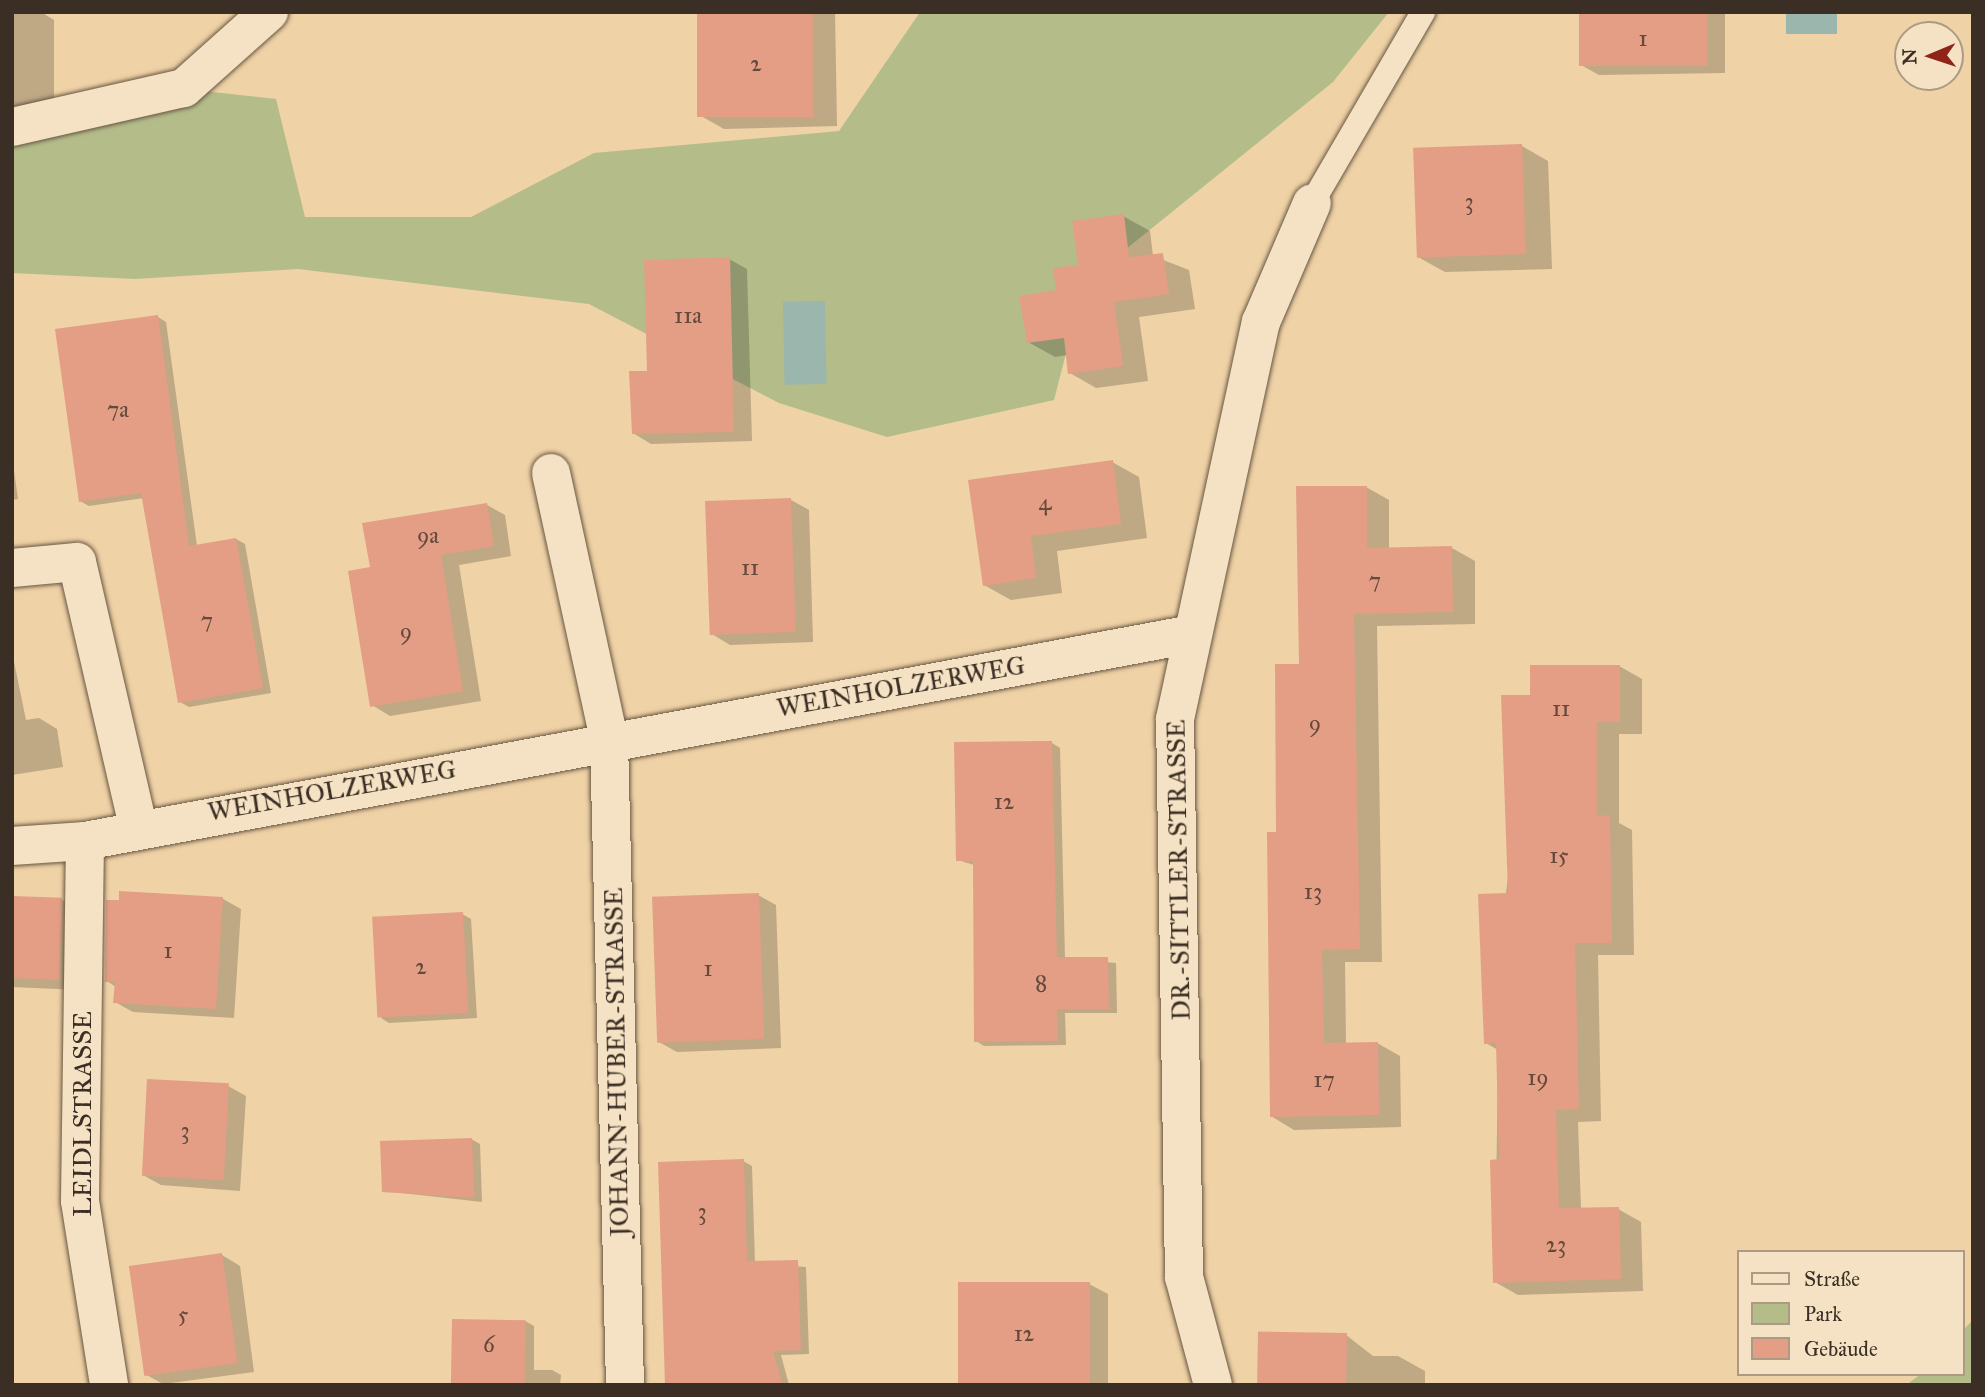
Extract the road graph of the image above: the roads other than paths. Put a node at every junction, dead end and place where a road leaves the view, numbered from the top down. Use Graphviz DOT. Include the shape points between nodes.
graph roads {
  1 [pos="269,12"];
  2 [pos="1423,12"];
  3 [pos="12,127"];
  4 [pos="1312,203"];
  5 [pos="551,473"];
  6 [pos="12,568"];
  7 [pos="1192,634"];
  8 [pos="609,740"];
  9 [pos="138,827"];
  10 [pos="85,841"];
  11 [pos="12,846"];
  12 [pos="109,1385"];
  13 [pos="625,1385"];
  14 [pos="1213,1385"];
  1 -- 3 [label="street" via="184,88"];
  2 -- 4 [label="lane"];
  4 -- 7 [label="street, DR.-SITTLER-STRASSE" via="1261,322"];
  5 -- 8 [label="street"];
  6 -- 9 [label="street" via="76,562"];
  7 -- 8 [label="street, WEINHOLZERWEG"];
  7 -- 14 [label="street, DR.-SITTLER-STRASSE" via="1175,719 1184,1277"];
  8 -- 9 [label="street, WEINHOLZERWEG"];
  8 -- 13 [label="street, JOHANN-HUBER-STRASSE"];
  9 -- 10 [label="street, WEINHOLZERWEG"];
  10 -- 11 [label="street, WEINHOLZERWEG"];
  10 -- 12 [label="street, LEIDLSTRASSE" via="80,1201"];
}
